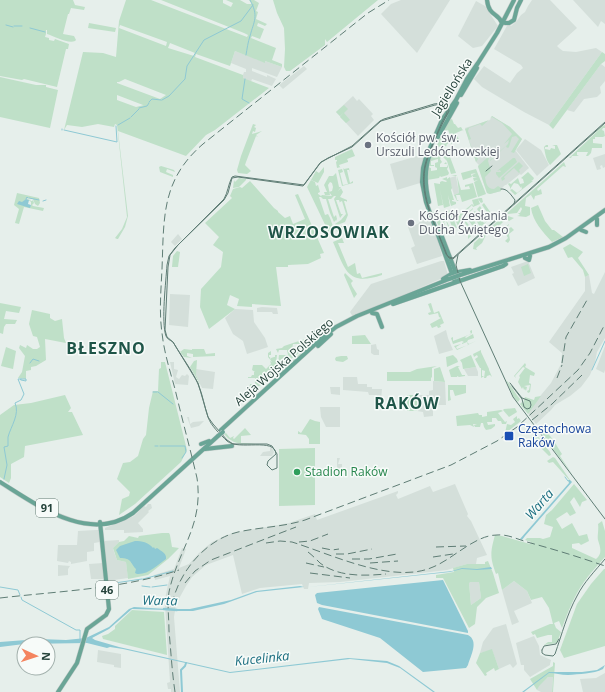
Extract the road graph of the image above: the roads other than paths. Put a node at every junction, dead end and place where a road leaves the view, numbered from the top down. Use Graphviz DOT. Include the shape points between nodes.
graph roads {
  1 [pos="487,0"];
  2 [pos="515,0"];
  3 [pos="521,0"];
  4 [pos="505,21"];
  5 [pos="605,211"];
  6 [pos="597,217"];
  7 [pos="597,224"];
  8 [pos="528,256"];
  9 [pos="506,263"];
  10 [pos="464,275"];
  11 [pos="451,276"];
  12 [pos="457,282"];
  13 [pos="392,303"];
  14 [pos="366,308"];
  15 [pos="358,311"];
  16 [pos="372,311"];
  17 [pos="355,317"];
  18 [pos="382,327"];
  19 [pos="322,338"];
  20 [pos="317,343"];
  21 [pos="222,431"];
  22 [pos="218,435"];
  23 [pos="209,441"];
  24 [pos="201,444"];
  25 [pos="201,451"];
  26 [pos="0,481"];
  27 [pos="102,523"];
  28 [pos="58,692"];
  1 -- 4 [label="main road" via="490,12"];
  2 -- 4 [label="main road, Jagiellońska"];
  3 -- 4 [label="main road" via="515,19"];
  4 -- 11 [label="main road, Jagiellońska" via="446,121 427,162 425,178 428,201 447,256"];
  5 -- 6 [label="main road, Aleja Wojska Polskiego"];
  6 -- 7 [label="main road"];
  6 -- 8 [label="main road, Aleja Wojska Polskiego" via="583,231 558,245"];
  6 -- 8 [label="main road, Aleja Wojska Polskiego" via="592,214 591,220 560,241"];
  8 -- 9 [label="main road, Aleja Wojska Polskiego"];
  9 -- 10 [label="main road, Aleja Wojska Polskiego"];
  9 -- 10 [label="main road, Aleja Wojska Polskiego"];
  10 -- 11 [label="main road, Aleja Wojska Polskiego, bridge"];
  10 -- 11 [label="main road"];
  10 -- 12 [label="main road, Aleja Wojska Polskiego"];
  11 -- 12 [label="main road, Jagiellońska"];
  11 -- 12 [label="main road, Aleja Wojska Polskiego"];
  11 -- 13 [label="main road, Aleja Wojska Polskiego"];
  11 -- 13 [label="main road, Aleja Wojska Polskiego"];
  11 -- 13 [label="main road, Aleja Wojska Polskiego" via="418,296"];
  13 -- 16 [label="main road, Aleja Wojska Polskiego"];
  14 -- 16 [label="main road"];
  15 -- 17 [label="main road"];
  16 -- 17 [label="main road, Aleja Wojska Polskiego"];
  16 -- 18 [label="main road" via="378,315"];
  16 -- 21 [label="main road, Aleja Wojska Polskiego" via="331,334"];
  17 -- 19 [label="main road, Aleja Wojska Polskiego"];
  19 -- 20 [label="main road, Aleja Wojska Polskiego"];
  19 -- 20 [label="main road" via="317,337 315,333"];
  20 -- 21 [label="main road, Aleja Wojska Polskiego"];
  21 -- 22 [label="main road, Aleja Wojska Polskiego, bridge"];
  22 -- 23 [label="main road, Aleja Wojska Polskiego"];
  22 -- 25 [label="main road, Aleja Wojska Polskiego"];
  22 -- 25 [label="main road" via="216,445 228,445"];
  23 -- 24 [label="main road"];
  23 -- 27 [label="main road, Aleja Wojska Polskiego" via="130,512"];
  25 -- 27 [label="main road, Aleja Wojska Polskiego" via="132,513 122,519"];
  26 -- 27 [label="main road, Aleja Wojska Polskiego / 91" via="58,514"];
  27 -- 28 [label="main road, 46" via="110,607 106,615 88,628 77,663"];
}
